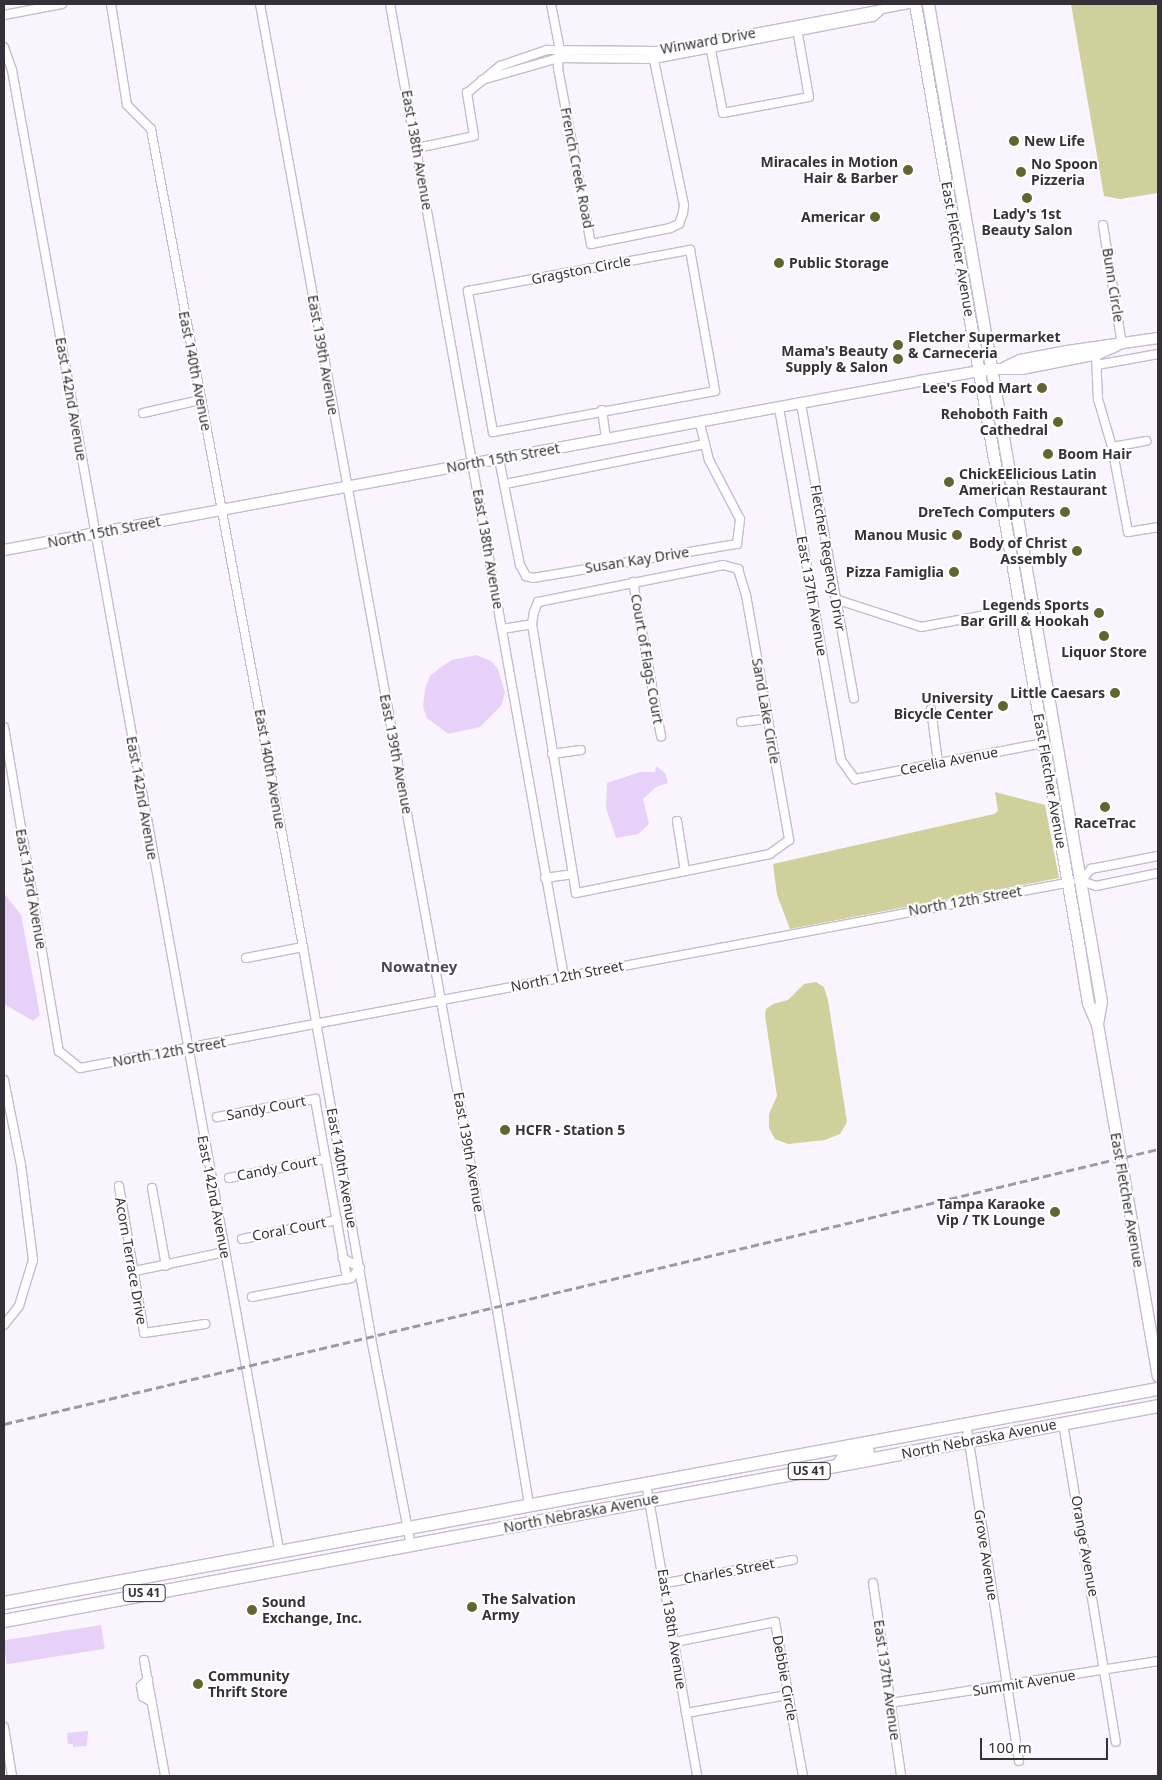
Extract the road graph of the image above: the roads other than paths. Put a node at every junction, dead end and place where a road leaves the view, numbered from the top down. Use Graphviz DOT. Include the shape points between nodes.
graph roads {
  1 [pos="62,4"];
  2 [pos="111,4"];
  3 [pos="260,4"];
  4 [pos="390,4"];
  5 [pos="552,4"];
  6 [pos="909,4"];
  7 [pos="915,4"];
  8 [pos="928,4"];
  9 [pos="4,15"];
  10 [pos="797,28"];
  11 [pos="710,44"];
  12 [pos="4,47"];
  13 [pos="652,50"];
  14 [pos="559,54"];
  15 [pos="654,59"];
  16 [pos="951,130"];
  17 [pos="938,132"];
  18 [pos="417,148"];
  19 [pos="962,196"];
  20 [pos="949,198"];
  21 [pos="1103,226"];
  22 [pos="1158,338"];
  23 [pos="1119,346"];
  24 [pos="1158,354"];
  25 [pos="1097,360"];
  26 [pos="997,369"];
  27 [pos="979,372"];
  28 [pos="200,400"];
  29 [pos="801,404"];
  30 [pos="779,408"];
  31 [pos="602,410"];
  32 [pos="143,413"];
  33 [pos="700,423"];
  34 [pos="606,440"];
  35 [pos="1146,441"];
  36 [pos="705,444"];
  37 [pos="1112,447"];
  38 [pos="499,459"];
  39 [pos="474,464"];
  40 [pos="504,484"];
  41 [pos="346,486"];
  42 [pos="222,510"];
  43 [pos="1158,527"];
  44 [pos="95,533"];
  45 [pos="4,550"];
  46 [pos="633,582"];
  47 [pos="835,600"];
  48 [pos="1032,606"];
  49 [pos="1020,609"];
  50 [pos="532,624"];
  51 [pos="502,629"];
  52 [pos="854,698"];
  53 [pos="931,709"];
  54 [pos="767,719"];
  55 [pos="741,722"];
  56 [pos="4,727"];
  57 [pos="661,736"];
  58 [pos="1043,743"];
  59 [pos="581,750"];
  60 [pos="552,754"];
  61 [pos="938,762"];
  62 [pos="856,779"];
  63 [pos="677,822"];
  64 [pos="1072,825"];
  65 [pos="1158,856"];
  66 [pos="685,871"];
  67 [pos="1158,873"];
  68 [pos="572,874"];
  69 [pos="545,878"];
  70 [pos="1081,881"];
  71 [pos="1067,882"];
  72 [pos="303,947"];
  73 [pos="246,958"];
  74 [pos="564,976"];
  75 [pos="442,1000"];
  76 [pos="1097,1024"];
  77 [pos="317,1025"];
  78 [pos="187,1049"];
  79 [pos="59,1052"];
  80 [pos="4,1080"];
  81 [pos="216,1117"];
  82 [pos="326,1159"];
  83 [pos="229,1178"];
  84 [pos="119,1186"];
  85 [pos="152,1188"];
  86 [pos="337,1220"];
  87 [pos="242,1239"];
  88 [pos="225,1252"];
  89 [pos="343,1258"];
  90 [pos="166,1266"];
  91 [pos="360,1268"];
  92 [pos="134,1271"];
  93 [pos="347,1279"];
  94 [pos="252,1297"];
  95 [pos="205,1324"];
  96 [pos="4,1325"];
  97 [pos="1158,1376"];
  98 [pos="1158,1389"];
  99 [pos="1158,1406"];
  100 [pos="966,1423"];
  101 [pos="1063,1423"];
  102 [pos="919,1433"];
  103 [pos="969,1441"];
  104 [pos="809,1452"];
  105 [pos="839,1466"];
  106 [pos="646,1483"];
  107 [pos="708,1489"];
  108 [pos="649,1500"];
  109 [pos="529,1504"];
  110 [pos="424,1524"];
  111 [pos="408,1527"];
  112 [pos="427,1542"];
  113 [pos="411,1545"];
  114 [pos="279,1550"];
  115 [pos="793,1560"];
  116 [pos="296,1565"];
  117 [pos="666,1583"];
  118 [pos="873,1583"];
  119 [pos="4,1603"];
  120 [pos="4,1621"];
  121 [pos="675,1642"];
  122 [pos="144,1660"];
  123 [pos="1158,1661"];
  124 [pos="1106,1670"];
  125 [pos="1007,1687"];
  126 [pos="787,1695"];
  127 [pos="890,1703"];
  128 [pos="686,1713"];
  129 [pos="4,1727"];
  130 [pos="1116,1742"];
  131 [pos="1019,1761"];
  132 [pos="12,1776"];
  133 [pos="165,1776"];
  134 [pos="697,1776"];
  135 [pos="803,1776"];
  136 [pos="900,1776"];
  1 -- 9 [label="street"];
  2 -- 28 [label="street, East 140th Avenue" via="127,105 151,129"];
  3 -- 41 [label="street, East 139th Avenue"];
  4 -- 18 [label="street, East 138th Avenue"];
  5 -- 14 [label="street, French Creek Road"];
  6 -- 10 [label="street, Winward Drive" via="884,10 873,9"];
  7 -- 17 [label="main road, East Fletcher Avenue"];
  8 -- 16 [label="main road, East Fletcher Avenue"];
  10 -- 11 [label="street, Winward Drive"];
  10 -- 11 [label="street" via="809,97 801,99 723,113"];
  11 -- 13 [label="street, Winward Drive"];
  11 -- 15 [label="street, Winward Drive"];
  12 -- 44 [label="street, East 142nd Avenue" via="12,70"];
  13 -- 14 [label="street, Winward Drive"];
  13 -- 15 [label="street, French Creek Road"];
  14 -- 15 [label="street, Winward Drive"];
  14 -- 15 [label="street, French Creek Road" via="558,68 591,244 679,224 684,205"];
  14 -- 18 [label="street, Winward Drive" via="481,81 467,93 474,136"];
  16 -- 17 [label="main road"];
  16 -- 19 [label="main road, East Fletcher Avenue"];
  17 -- 20 [label="main road, East Fletcher Avenue"];
  18 -- 39 [label="street, East 138th Avenue"];
  19 -- 20 [label="main road"];
  19 -- 26 [label="main road, East Fletcher Avenue"];
  20 -- 27 [label="main road, East Fletcher Avenue"];
  21 -- 23 [label="street, Bunn Circle"];
  22 -- 23 [label="street, North 15th Street"];
  23 -- 25 [label="street, North 15th Street"];
  23 -- 26 [label="street, North 15th Street" via="1097,346 1029,359"];
  24 -- 25 [label="street"];
  25 -- 26 [label="street, North 15th Street"];
  25 -- 37 [label="street" via="1098,400"];
  26 -- 27 [label="street, North 15th Street"];
  26 -- 48 [label="main road, East Fletcher Avenue"];
  27 -- 29 [label="street, North 15th Street"];
  27 -- 49 [label="main road, East Fletcher Avenue"];
  28 -- 32 [label="street"];
  28 -- 42 [label="street, East 140th Avenue"];
  29 -- 30 [label="street, North 15th Street"];
  29 -- 47 [label="street, Fletcher Regency Drivr"];
  30 -- 33 [label="street, North 15th Street"];
  30 -- 62 [label="street, East 137th Avenue" via="840,760"];
  31 -- 31 [label="street, Gragston Circle" via="493,432 468,291 690,250 715,391"];
  31 -- 34 [label="street"];
  33 -- 34 [label="street, North 15th Street"];
  33 -- 36 [label="street, Susan Kay Drive"];
  34 -- 38 [label="street, North 15th Street"];
  35 -- 37 [label="street"];
  36 -- 40 [label="street"];
  36 -- 40 [label="street, Susan Kay Drive" via="709,460 740,519 737,544 533,578 526,576 520,565"];
  37 -- 43 [label="street" via="1128,532"];
  38 -- 39 [label="street, North 15th Street"];
  38 -- 40 [label="street, Susan Kay Drive"];
  39 -- 41 [label="street, North 15th Street"];
  39 -- 51 [label="street, East 138th Avenue"];
  41 -- 42 [label="street, North 15th Street"];
  41 -- 75 [label="street, East 139th Avenue"];
  42 -- 44 [label="street, North 15th Street"];
  42 -- 72 [label="street, East 140th Avenue"];
  44 -- 45 [label="street, North 15th Street"];
  44 -- 78 [label="street, East 142nd Avenue"];
  46 -- 50 [label="street, Sand Lake Circle" via="538,602"];
  46 -- 54 [label="street, Sand Lake Circle" via="723,565 738,569 746,595"];
  46 -- 57 [label="street, Court of Flags Court"];
  47 -- 49 [label="street" via="921,627"];
  47 -- 52 [label="street, Fletcher Regency Drivr"];
  48 -- 49 [label="street"];
  48 -- 64 [label="main road, East Fletcher Avenue"];
  49 -- 58 [label="main road, East Fletcher Avenue"];
  50 -- 51 [label="street"];
  50 -- 60 [label="street, Sand Lake Circle"];
  51 -- 69 [label="street, East 138th Avenue"];
  53 -- 61 [label="street"];
  54 -- 55 [label="street"];
  54 -- 66 [label="street, Sand Lake Circle" via="789,840 770,854"];
  56 -- 79 [label="street, East 143rd Avenue"];
  58 -- 61 [label="street, Cecelia Avenue"];
  58 -- 64 [label="main road" via="1055,768 1062,803"];
  58 -- 71 [label="main road, East Fletcher Avenue"];
  59 -- 60 [label="street"];
  60 -- 68 [label="street, Sand Lake Circle"];
  61 -- 62 [label="street, Cecelia Avenue"];
  63 -- 66 [label="street"];
  64 -- 70 [label="main road, East Fletcher Avenue"];
  65 -- 70 [label="street" via="1091,869"];
  66 -- 68 [label="street, Sand Lake Circle" via="576,893"];
  67 -- 70 [label="street, North 12th Street" via="1096,886"];
  68 -- 69 [label="street"];
  69 -- 74 [label="street, East 138th Avenue"];
  70 -- 71 [label="street, North 12th Street"];
  70 -- 76 [label="main road, East Fletcher Avenue" via="1102,1001"];
  71 -- 74 [label="street, North 12th Street"];
  71 -- 76 [label="main road, East Fletcher Avenue" via="1088,1002"];
  72 -- 73 [label="street"];
  72 -- 77 [label="street, East 140th Avenue"];
  74 -- 75 [label="street, North 12th Street"];
  75 -- 77 [label="street, North 12th Street"];
  75 -- 109 [label="street, East 139th Avenue"];
  76 -- 97 [label="main road, East Fletcher Avenue"];
  77 -- 78 [label="street, North 12th Street"];
  77 -- 91 [label="street, East 140th Avenue"];
  78 -- 79 [label="street, North 12th Street" via="80,1068"];
  78 -- 88 [label="street, East 142nd Avenue"];
  80 -- 96 [label="street" via="21,1165 33,1260 19,1306"];
  81 -- 82 [label="street, Sandy Court" via="315,1099"];
  82 -- 83 [label="street, Candy Court"];
  82 -- 86 [label="street"];
  84 -- 92 [label="street, Acorn Terrace Drive"];
  85 -- 90 [label="street"];
  86 -- 87 [label="street, Coral Court"];
  86 -- 89 [label="street"];
  88 -- 90 [label="street"];
  88 -- 114 [label="street, East 142nd Avenue"];
  89 -- 91 [label="street"];
  89 -- 93 [label="street"];
  90 -- 92 [label="street"];
  91 -- 93 [label="street"];
  91 -- 111 [label="street, East 140th Avenue"];
  92 -- 95 [label="street, Acorn Terrace Drive" via="144,1334"];
  93 -- 94 [label="street"];
  98 -- 100 [label="main road, North Nebraska Avenue / US 41"];
  99 -- 101 [label="main road, North Nebraska Avenue / US 41"];
  100 -- 102 [label="main road, North Nebraska Avenue / US 41"];
  100 -- 103 [label="street, Grove Avenue"];
  101 -- 103 [label="main road, North Nebraska Avenue / US 41"];
  101 -- 124 [label="street, Orange Avenue"];
  102 -- 104 [label="main road, North Nebraska Avenue / US 41"];
  102 -- 105 [label="main road" via="902,1442 844,1455"];
  103 -- 105 [label="main road, North Nebraska Avenue / US 41"];
  103 -- 125 [label="street, Grove Avenue"];
  104 -- 106 [label="main road, North Nebraska Avenue / US 41"];
  104 -- 107 [label="main road" via="795,1464 764,1469"];
  105 -- 107 [label="main road, North Nebraska Avenue / US 41"];
  106 -- 108 [label="street, East 138th Avenue"];
  106 -- 109 [label="main road, North Nebraska Avenue / US 41"];
  107 -- 108 [label="main road, North Nebraska Avenue / US 41"];
  108 -- 112 [label="main road, North Nebraska Avenue / US 41"];
  108 -- 117 [label="street, East 138th Avenue"];
  109 -- 110 [label="main road, North Nebraska Avenue / US 41"];
  110 -- 111 [label="main road, North Nebraska Avenue / US 41"];
  110 -- 112 [label="main road"];
  111 -- 113 [label="street, East 140th Avenue"];
  111 -- 114 [label="main road, North Nebraska Avenue / US 41"];
  112 -- 113 [label="main road, North Nebraska Avenue / US 41"];
  113 -- 116 [label="main road, North Nebraska Avenue / US 41"];
  114 -- 116 [label="main road" via="287,1562"];
  114 -- 119 [label="main road, North Nebraska Avenue / US 41"];
  115 -- 117 [label="street, Charles Street"];
  116 -- 120 [label="main road, North Nebraska Avenue / US 41"];
  117 -- 121 [label="street, East 138th Avenue"];
  118 -- 127 [label="street, East 137th Avenue"];
  121 -- 126 [label="street, Debbie Circle" via="776,1622"];
  121 -- 128 [label="street, East 138th Avenue"];
  122 -- 133 [label="street" via="148,1679 141,1686 144,1697 152,1702"];
  123 -- 124 [label="street, Summit Avenue"];
  124 -- 125 [label="street, Summit Avenue"];
  124 -- 130 [label="street, Orange Avenue"];
  125 -- 127 [label="street, Summit Avenue"];
  125 -- 131 [label="street, Grove Avenue"];
  126 -- 128 [label="street"];
  126 -- 135 [label="street, Debbie Circle"];
  127 -- 136 [label="street, East 137th Avenue"];
  128 -- 134 [label="street, East 138th Avenue"];
  129 -- 132 [label="street"];
}
